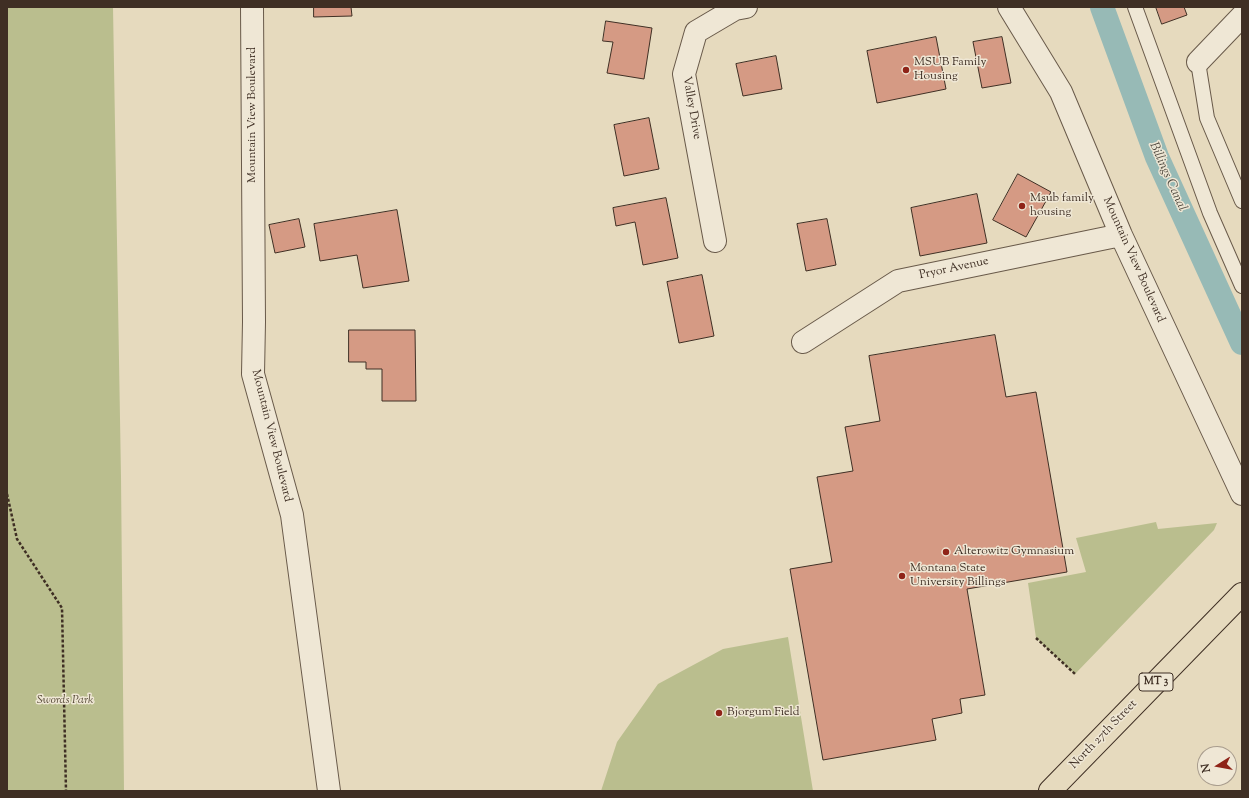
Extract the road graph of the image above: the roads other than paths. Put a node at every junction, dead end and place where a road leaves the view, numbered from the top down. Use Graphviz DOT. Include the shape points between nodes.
graph roads {
  1 [pos="252,7"];
  2 [pos="746,7"];
  3 [pos="1009,7"];
  4 [pos="1136,7"];
  5 [pos="1242,16"];
  6 [pos="1198,62"];
  7 [pos="1242,201"];
  8 [pos="1121,235"];
  9 [pos="715,241"];
  10 [pos="1242,286"];
  11 [pos="803,342"];
  12 [pos="1242,494"];
  13 [pos="1242,594"];
  14 [pos="328,791"];
  15 [pos="1050,791"];
  1 -- 14 [label="street, Mountain View Boulevard" via="253,374 292,515"];
  2 -- 9 [label="street, Valley Drive" via="735,9 696,32 684,74"];
  3 -- 8 [label="street, Mountain View Boulevard" via="1061,92"];
  4 -- 10 [label="lane" via="1210,213"];
  5 -- 6 [label="street"];
  6 -- 7 [label="lane" via="1207,118"];
  8 -- 11 [label="street, Pryor Avenue" via="898,281"];
  8 -- 12 [label="street, Mountain View Boulevard"];
  13 -- 15 [label="main road, North 27th Street / MT 3"];
}
